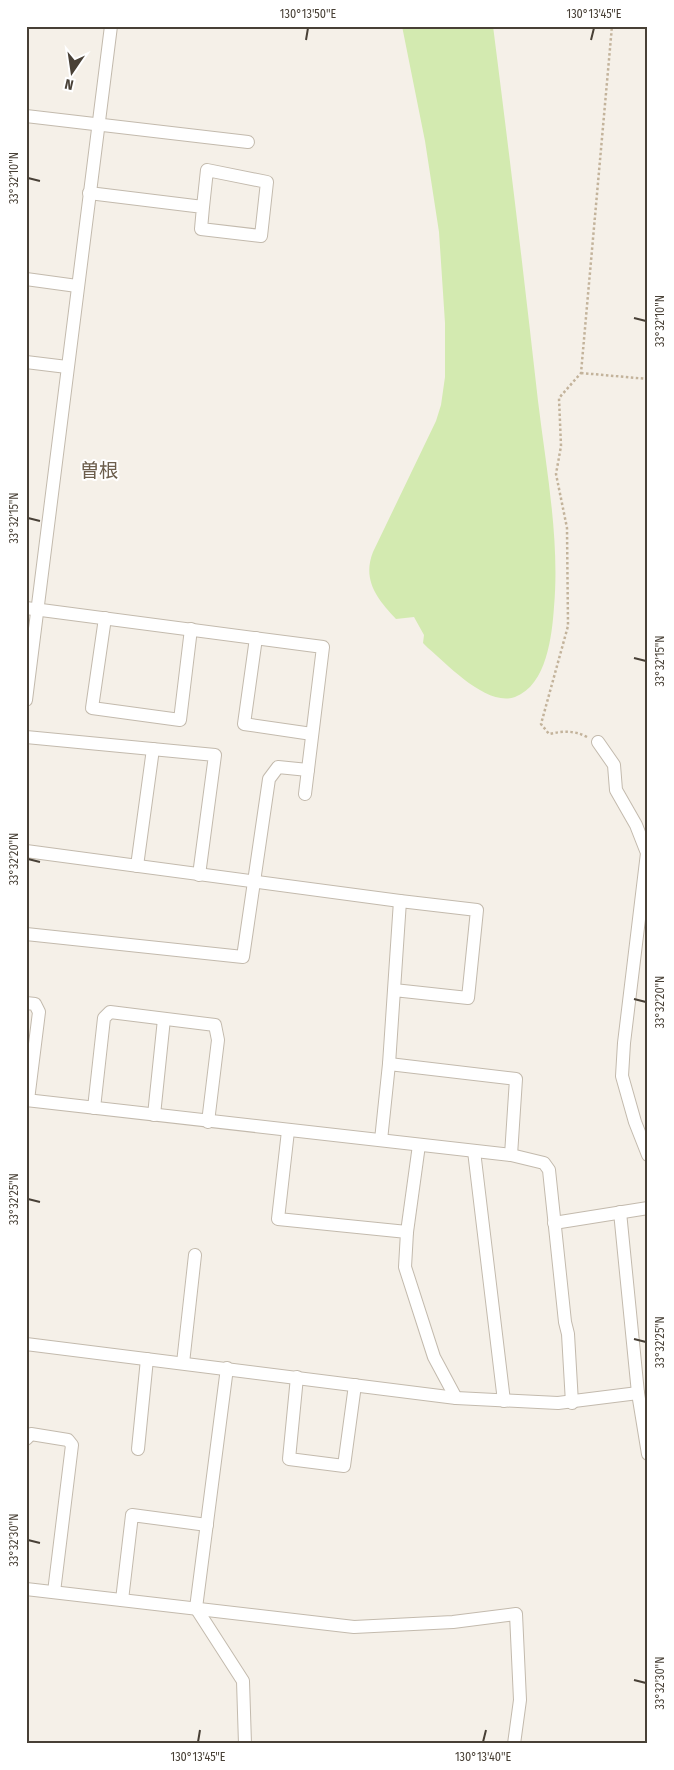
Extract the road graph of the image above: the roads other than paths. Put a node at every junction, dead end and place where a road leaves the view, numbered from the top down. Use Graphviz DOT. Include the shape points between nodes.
graph roads {
  1 [pos="111,26"];
  2 [pos="26,116"];
  3 [pos="97,125"];
  4 [pos="248,142"];
  5 [pos="89,193"];
  6 [pos="203,207"];
  7 [pos="26,279"];
  8 [pos="77,286"];
  9 [pos="26,362"];
  10 [pos="67,367"];
  11 [pos="32,609"];
  12 [pos="105,618"];
  13 [pos="191,629"];
  14 [pos="256,638"];
  15 [pos="27,694"];
  16 [pos="312,734"];
  17 [pos="26,737"];
  18 [pos="598,742"];
  19 [pos="153,749"];
  20 [pos="308,770"];
  21 [pos="305,794"];
  22 [pos="26,851"];
  23 [pos="137,866"];
  24 [pos="199,875"];
  25 [pos="254,883"];
  26 [pos="400,901"];
  27 [pos="26,934"];
  28 [pos="394,990"];
  29 [pos="26,1003"];
  30 [pos="164,1019"];
  31 [pos="389,1064"];
  32 [pos="27,1100"];
  33 [pos="94,1108"];
  34 [pos="154,1115"];
  35 [pos="208,1122"];
  36 [pos="288,1131"];
  37 [pos="381,1140"];
  38 [pos="420,1145"];
  39 [pos="474,1151"];
  40 [pos="511,1155"];
  41 [pos="648,1155"];
  42 [pos="648,1208"];
  43 [pos="620,1212"];
  44 [pos="554,1223"];
  45 [pos="407,1232"];
  46 [pos="195,1255"];
  47 [pos="26,1344"];
  48 [pos="147,1358"];
  49 [pos="183,1363"];
  50 [pos="227,1368"];
  51 [pos="297,1377"];
  52 [pos="355,1385"];
  53 [pos="638,1393"];
  54 [pos="456,1398"];
  55 [pos="504,1401"];
  56 [pos="572,1402"];
  57 [pos="26,1439"];
  58 [pos="138,1449"];
  59 [pos="648,1454"];
  60 [pos="207,1525"];
  61 [pos="26,1589"];
  62 [pos="54,1592"];
  63 [pos="122,1600"];
  64 [pos="196,1608"];
  65 [pos="245,1744"];
  66 [pos="514,1744"];
  1 -- 3 [label="street"];
  2 -- 3 [label="street"];
  3 -- 4 [label="street"];
  3 -- 5 [label="street"];
  5 -- 6 [label="street"];
  5 -- 8 [label="street"];
  6 -- 6 [label="street" via="201,229 261,236 267,182 207,170"];
  7 -- 8 [label="street"];
  8 -- 10 [label="street"];
  9 -- 10 [label="street"];
  10 -- 11 [label="street"];
  11 -- 12 [label="street"];
  11 -- 15 [label="street"];
  12 -- 13 [label="street"];
  12 -- 13 [label="street" via="92,708 180,720"];
  13 -- 14 [label="street"];
  14 -- 16 [label="street" via="323,647"];
  14 -- 16 [label="street" via="244,724"];
  16 -- 20 [label="street"];
  17 -- 19 [label="street"];
  18 -- 41 [label="street" via="614,765 616,790 636,824 647,853 622,1076"];
  19 -- 23 [label="street"];
  19 -- 24 [label="street" via="215,755"];
  20 -- 21 [label="street"];
  20 -- 25 [label="street" via="278,767 269,779"];
  22 -- 23 [label="street"];
  23 -- 24 [label="street"];
  24 -- 25 [label="street"];
  25 -- 26 [label="street"];
  25 -- 27 [label="street" via="243,957"];
  26 -- 28 [label="street"];
  26 -- 28 [label="street" via="477,910 468,998"];
  28 -- 31 [label="street"];
  29 -- 32 [label="street" via="35,1004 39,1012"];
  30 -- 33 [label="street" via="110,1012 104,1018"];
  30 -- 34 [label="street"];
  30 -- 35 [label="street" via="215,1025 218,1040"];
  31 -- 37 [label="street"];
  31 -- 40 [label="street" via="516,1078"];
  32 -- 33 [label="street"];
  33 -- 34 [label="street"];
  34 -- 35 [label="street"];
  35 -- 36 [label="street"];
  36 -- 37 [label="street"];
  36 -- 45 [label="street" via="278,1219"];
  37 -- 38 [label="street"];
  38 -- 39 [label="street"];
  38 -- 45 [label="street"];
  39 -- 40 [label="street"];
  39 -- 55 [label="street"];
  40 -- 44 [label="street" via="544,1163 548,1170"];
  42 -- 43 [label="street"];
  43 -- 44 [label="street"];
  43 -- 53 [label="street"];
  44 -- 56 [label="street" via="568,1334"];
  45 -- 54 [label="street" via="405,1267 434,1357"];
  46 -- 49 [label="street"];
  47 -- 48 [label="street"];
  48 -- 49 [label="street"];
  48 -- 58 [label="street"];
  49 -- 50 [label="street"];
  50 -- 51 [label="street"];
  50 -- 60 [label="street"];
  51 -- 52 [label="street"];
  51 -- 52 [label="street" via="288,1459 344,1466"];
  52 -- 54 [label="street"];
  53 -- 56 [label="street"];
  53 -- 59 [label="street"];
  54 -- 55 [label="street"];
  55 -- 56 [label="street"];
  57 -- 62 [label="street" via="31,1434 68,1440 72,1445"];
  60 -- 63 [label="street" via="132,1514"];
  60 -- 64 [label="street"];
  61 -- 62 [label="street"];
  62 -- 63 [label="street"];
  63 -- 64 [label="street"];
  64 -- 65 [label="street" via="243,1681"];
  64 -- 66 [label="street" via="354,1627 453,1622 516,1614 520,1700"];
}
